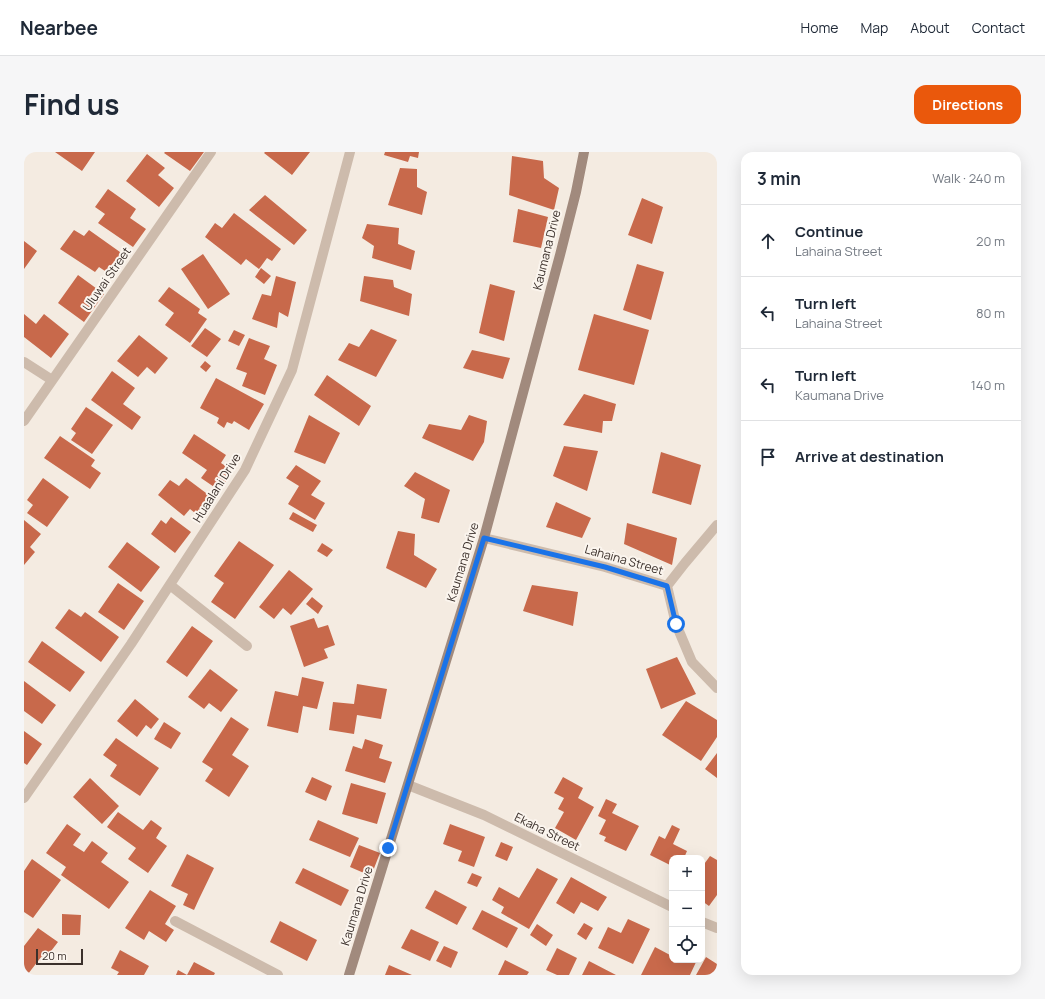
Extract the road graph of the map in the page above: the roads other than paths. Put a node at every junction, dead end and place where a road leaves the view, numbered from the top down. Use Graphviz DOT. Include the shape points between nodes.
graph roads {
  1 [pos="211,152"];
  2 [pos="350,152"];
  3 [pos="584,152"];
  4 [pos="24,362"];
  5 [pos="52,380"];
  6 [pos="24,421"];
  7 [pos="717,525"];
  8 [pos="484,538"];
  9 [pos="170,585"];
  10 [pos="667,586"];
  11 [pos="247,646"];
  12 [pos="717,688"];
  13 [pos="408,785"];
  14 [pos="24,798"];
  15 [pos="669,906"];
  16 [pos="175,921"];
  17 [pos="705,923"];
  18 [pos="717,928"];
  19 [pos="278,975"];
  20 [pos="349,975"];
  1 -- 5 [label="street, Uluwai Street"];
  2 -- 9 [label="street, Huaalani Drive" via="292,370 245,470"];
  3 -- 8 [label="street, Kaumana Drive" via="560,255"];
  4 -- 5 [label="street"];
  5 -- 6 [label="street, Uluwai Street"];
  7 -- 10 [label="street"];
  8 -- 10 [label="street, Lahaina Street" via="605,567"];
  8 -- 13 [label="street, Kaumana Drive"];
  9 -- 11 [label="street"];
  9 -- 14 [label="street, Huaalani Drive"];
  10 -- 12 [label="street, Lahaina Street" via="676,624 692,662"];
  13 -- 15 [label="street, Ekaha Street" via="484,815"];
  13 -- 20 [label="street, Kaumana Drive"];
  16 -- 19 [label="street"];
  17 -- 18 [label="street"];
}
